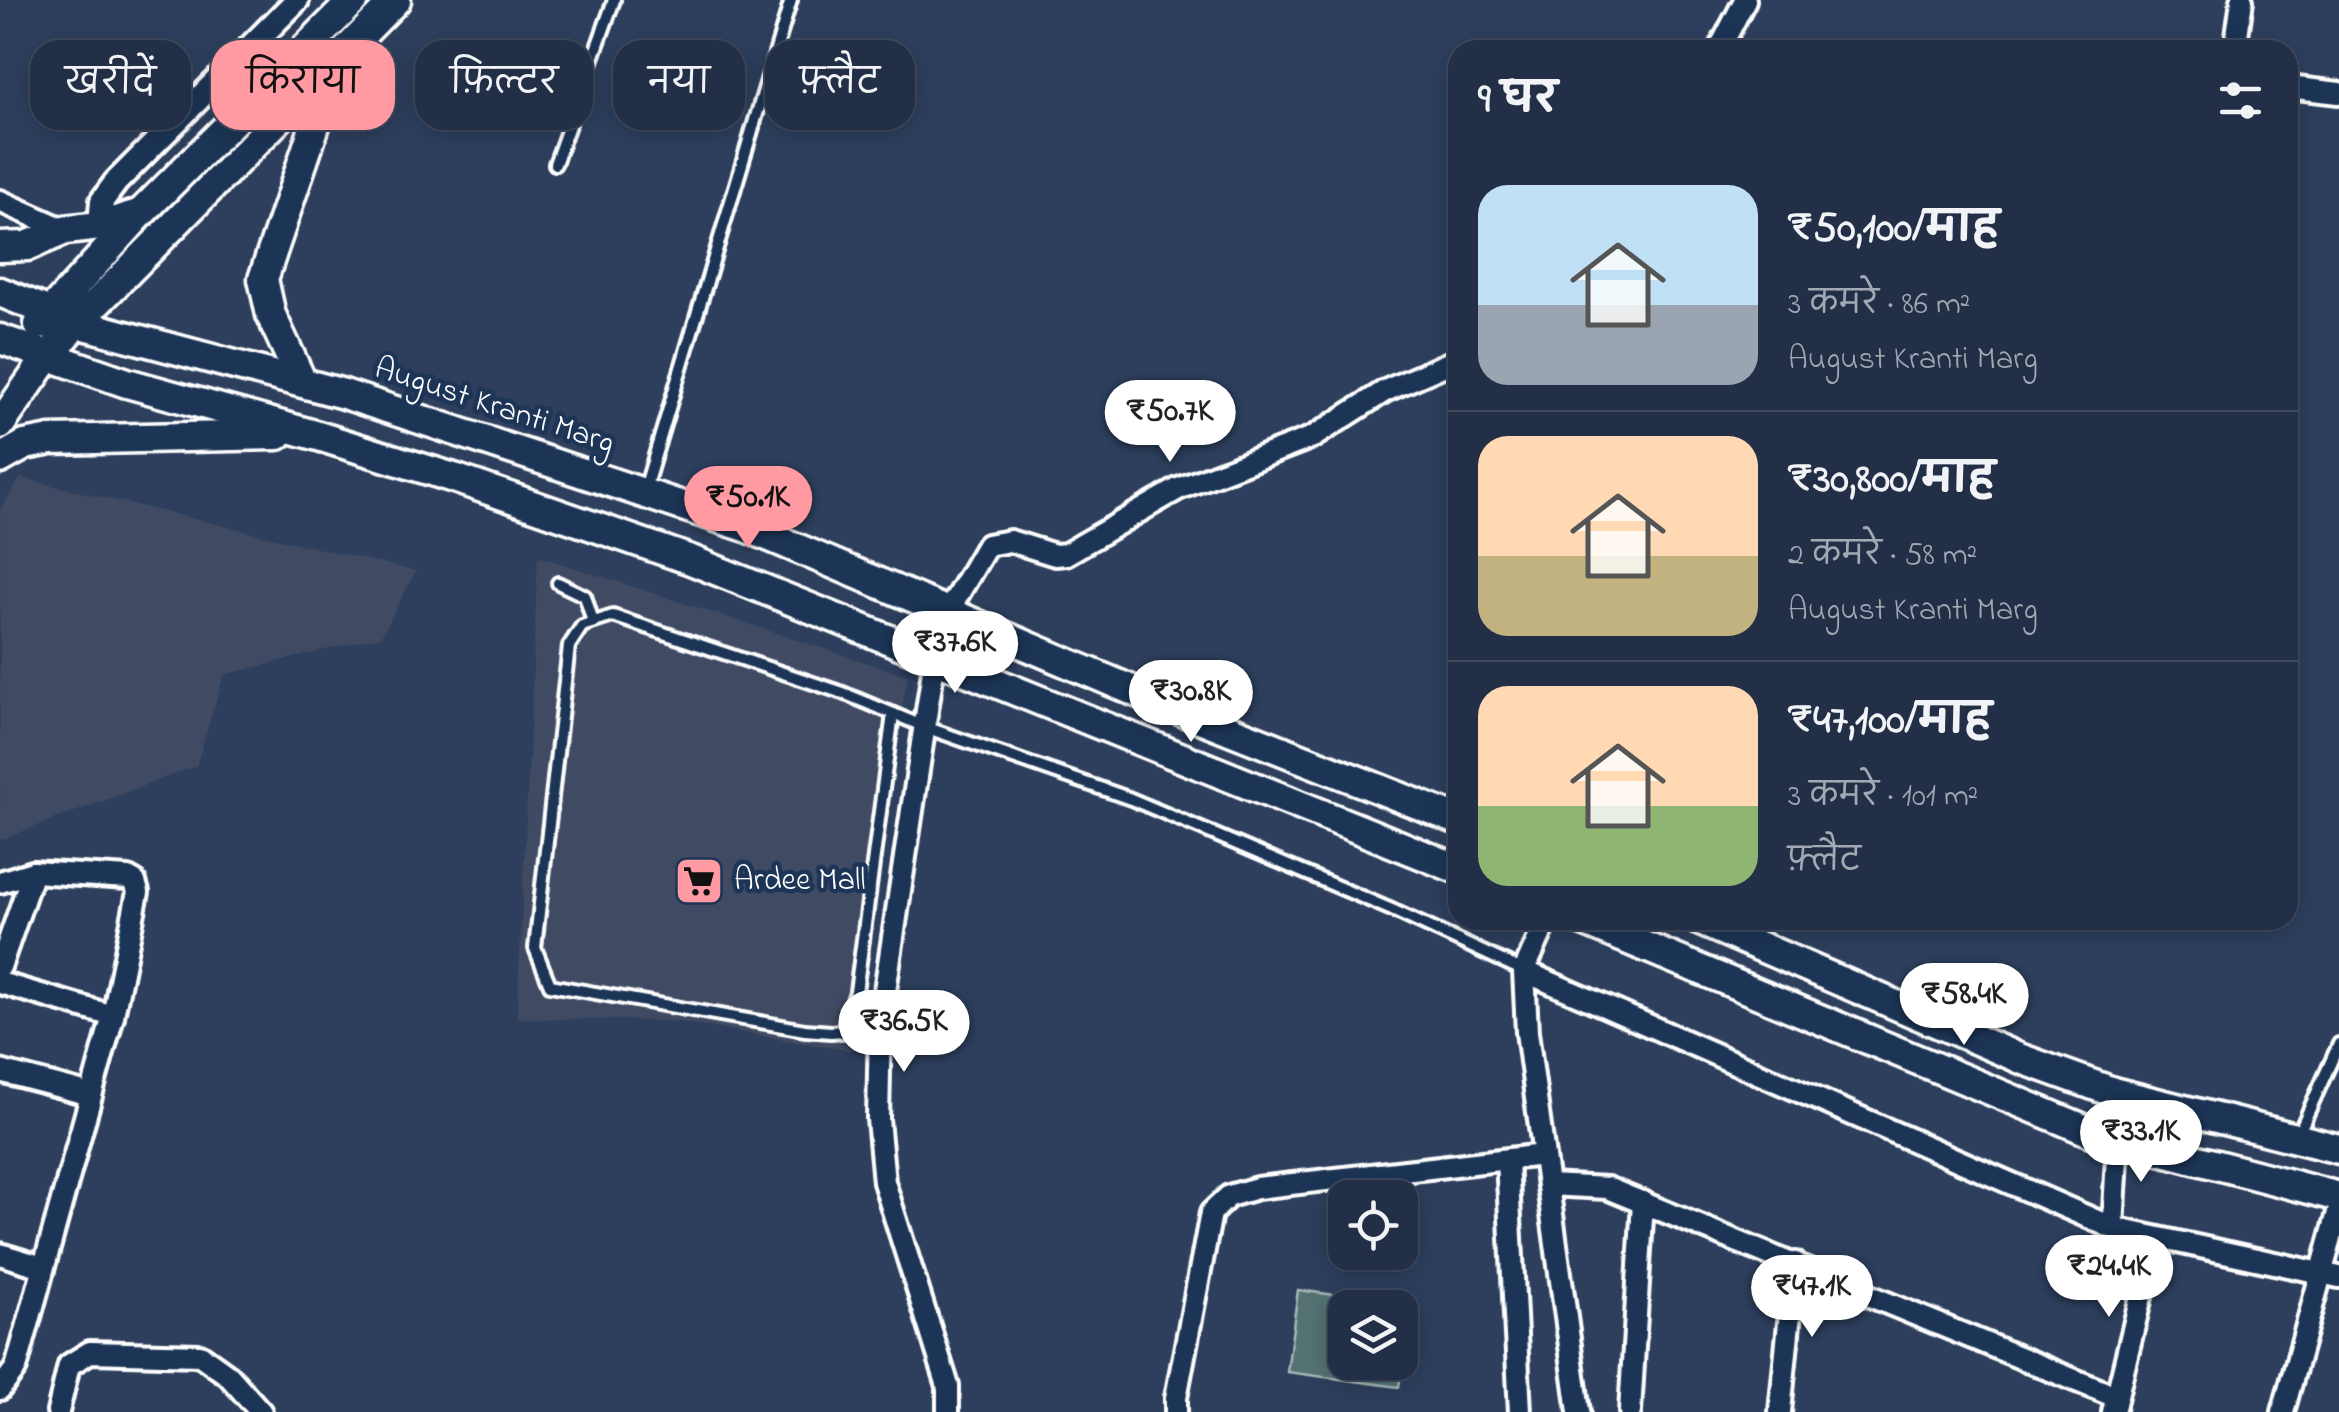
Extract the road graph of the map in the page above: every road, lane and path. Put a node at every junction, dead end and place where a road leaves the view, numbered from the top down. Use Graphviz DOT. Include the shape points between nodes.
graph roads {
  1 [pos="297,0"];
  2 [pos="354,0"];
  3 [pos="396,0"];
  4 [pos="614,0"];
  5 [pos="792,0"];
  6 [pos="1746,0"];
  7 [pos="2242,0"];
  8 [pos="356,40"];
  9 [pos="1725,40"];
  10 [pos="2236,40"];
  11 [pos="2298,89"];
  12 [pos="2339,93"];
  13 [pos="267,130"];
  14 [pos="314,130"];
  15 [pos="555,164"];
  16 [pos="0,201"];
  17 [pos="140,214"];
  18 [pos="100,226"];
  19 [pos="65,230"];
  20 [pos="0,246"];
  21 [pos="0,292"];
  22 [pos="48,313"];
  23 [pos="77,324"];
  24 [pos="24,347"];
  25 [pos="1448,364"];
  26 [pos="302,382"];
  27 [pos="0,424"];
  28 [pos="315,435"];
  29 [pos="0,459"];
  30 [pos="644,493"];
  31 [pos="558,583"];
  32 [pos="948,610"];
  33 [pos="594,622"];
  34 [pos="935,657"];
  35 [pos="893,714"];
  36 [pos="925,727"];
  37 [pos="1448,816"];
  38 [pos="1448,865"];
  39 [pos="33,872"];
  40 [pos="0,882"];
  41 [pos="1542,930"];
  42 [pos="1606,930"];
  43 [pos="1722,930"];
  44 [pos="0,968"];
  45 [pos="1524,971"];
  46 [pos="0,982"];
  47 [pos="113,1016"];
  48 [pos="880,1028"];
  49 [pos="842,1032"];
  50 [pos="2339,1044"];
  51 [pos="0,1071"];
  52 [pos="91,1096"];
  53 [pos="2296,1138"];
  54 [pos="2118,1139"];
  55 [pos="2339,1149"];
  56 [pos="1543,1155"];
  57 [pos="1507,1160"];
  58 [pos="1548,1185"];
  59 [pos="2339,1198"];
  60 [pos="1644,1202"];
  61 [pos="2339,1208"];
  62 [pos="2113,1228"];
  63 [pos="2155,1239"];
  64 [pos="0,1254"];
  65 [pos="1795,1263"];
  66 [pos="43,1267"];
  67 [pos="2330,1274"];
  68 [pos="0,1389"];
  69 [pos="2115,1404"];
  70 [pos="58,1412"];
  71 [pos="261,1412"];
  72 [pos="948,1412"];
  73 [pos="1176,1412"];
  74 [pos="1520,1412"];
  75 [pos="1579,1412"];
  76 [pos="1630,1412"];
  77 [pos="1780,1412"];
  78 [pos="2283,1412"];
  1 -- 18 [label="street" via="116,182 102,201"];
  2 -- 17 [label="main road"];
  3 -- 8 [label="main road"];
  4 -- 15 [label="lane"];
  5 -- 30 [label="lane"];
  6 -- 9 [label="street"];
  7 -- 10 [label="street"];
  11 -- 12 [label="street"];
  13 -- 23 [label="main road"];
  14 -- 26 [label="main road" via="263,279 271,315"];
  16 -- 19 [label="street"];
  17 -- 18 [label="main road"];
  17 -- 22 [label="main road"];
  18 -- 19 [label="main road"];
  19 -- 20 [label="main road" via="27,246"];
  21 -- 22 [label="main road, August Kranti Marg"];
  22 -- 23 [label="main road, August Kranti Marg"];
  22 -- 24 [label="main road"];
  23 -- 24 [label="main road"];
  23 -- 26 [label="main road, August Kranti Marg"];
  24 -- 27 [label="main road"];
  24 -- 28 [label="main road"];
  25 -- 32 [label="street" via="1385,392 1313,437 1178,488 1076,550 1055,555 1010,541 987,545"];
  26 -- 30 [label="main road, August Kranti Marg"];
  28 -- 29 [label="main road" via="51,440"];
  28 -- 34 [label="main road" via="691,560"];
  30 -- 32 [label="main road, August Kranti Marg" via="749,528"];
  31 -- 33 [label="lane" via="585,596"];
  32 -- 34 [label="street"];
  32 -- 37 [label="main road, August Kranti Marg"];
  33 -- 35 [label="lane" via="613,616"];
  33 -- 49 [label="lane" via="582,626 569,646 534,948 550,985"];
  34 -- 36 [label="street"];
  34 -- 38 [label="main road"];
  35 -- 36 [label="lane"];
  35 -- 49 [label="lane" via="856,992"];
  36 -- 45 [label="lane" via="1131,799"];
  36 -- 48 [label="street"];
  39 -- 40 [label="street"];
  39 -- 44 [label="street"];
  39 -- 47 [label="street" via="136,882"];
  41 -- 45 [label="street"];
  42 -- 54 [label="main road"];
  43 -- 53 [label="main road" via="2113,1092"];
  45 -- 56 [label="street"];
  45 -- 62 [label="street"];
  46 -- 47 [label="street"];
  47 -- 52 [label="street"];
  48 -- 49 [label="lane"];
  48 -- 72 [label="street" via="884,1182 948,1386"];
  50 -- 53 [label="lane"];
  51 -- 52 [label="street"];
  52 -- 66 [label="street"];
  53 -- 55 [label="main road"];
  54 -- 59 [label="main road"];
  54 -- 62 [label="street"];
  56 -- 57 [label="street"];
  56 -- 58 [label="street"];
  57 -- 73 [label="street" via="1229,1196 1212,1213"];
  57 -- 74 [label="street"];
  58 -- 60 [label="street" via="1607,1188"];
  58 -- 75 [label="street"];
  60 -- 65 [label="street"];
  60 -- 76 [label="street"];
  61 -- 67 [label="street"];
  62 -- 63 [label="street"];
  63 -- 67 [label="street"];
  63 -- 69 [label="street"];
  64 -- 66 [label="street"];
  65 -- 69 [label="street"];
  65 -- 77 [label="street"];
  66 -- 68 [label="street" via="16,1368"];
  67 -- 78 [label="street"];
  70 -- 71 [label="street" via="69,1366 90,1352 200,1355"];
}
